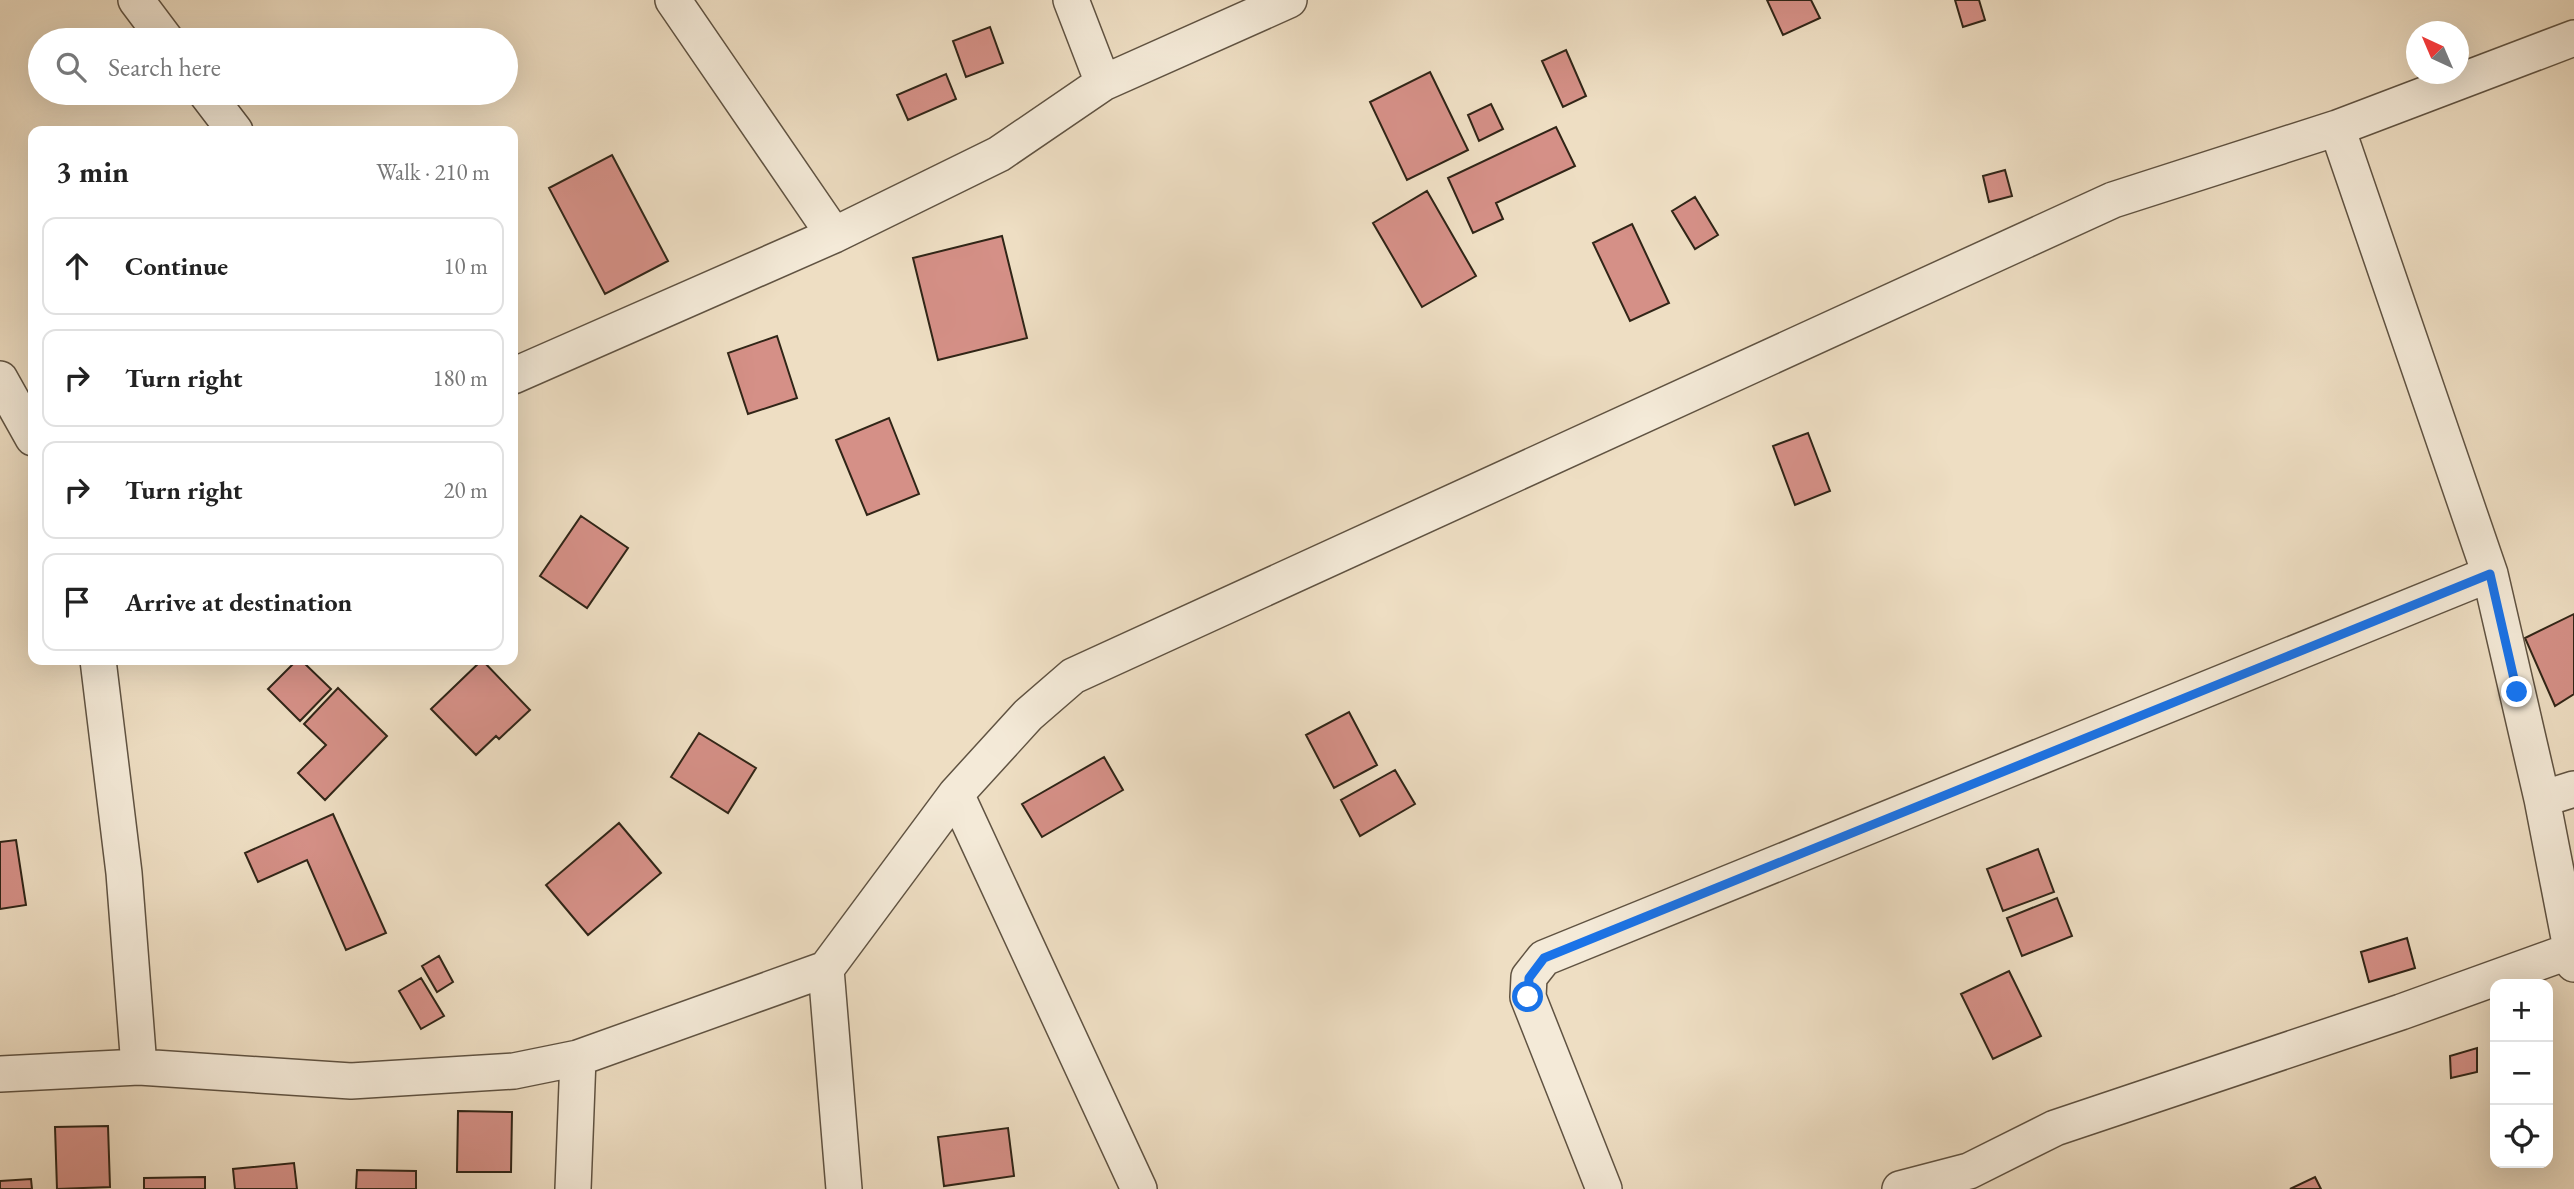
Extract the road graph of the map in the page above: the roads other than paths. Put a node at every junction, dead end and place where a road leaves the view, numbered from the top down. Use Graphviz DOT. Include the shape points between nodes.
graph roads {
  1 [pos="136,0"];
  2 [pos="673,0"];
  3 [pos="1071,0"];
  4 [pos="1289,0"];
  5 [pos="157,28"];
  6 [pos="2574,38"];
  7 [pos="1103,83"];
  8 [pos="215,105"];
  9 [pos="231,126"];
  10 [pos="2337,128"];
  11 [pos="834,235"];
  12 [pos="518,374"];
  13 [pos="0,379"];
  14 [pos="28,429"];
  15 [pos="2490,574"];
  16 [pos="99,665"];
  17 [pos="956,794"];
  18 [pos="2558,794"];
  19 [pos="2572,958"];
  20 [pos="827,970"];
  21 [pos="578,1058"];
  22 [pos="139,1067"];
  23 [pos="0,1073"];
  24 [pos="572,1189"];
  25 [pos="844,1189"];
  26 [pos="1139,1189"];
  27 [pos="1604,1189"];
  28 [pos="1900,1189"];
  1 -- 5 [label="street"];
  2 -- 11 [label="street"];
  3 -- 7 [label="street"];
  4 -- 7 [label="street"];
  6 -- 10 [label="street"];
  7 -- 11 [label="street" via="999,154"];
  8 -- 9 [label="street"];
  10 -- 15 [label="street"];
  10 -- 17 [label="street" via="2113,200 1073,676 1028,715"];
  11 -- 12 [label="street"];
  13 -- 14 [label="street"];
  15 -- 18 [label="street"];
  15 -- 27 [label="street" via="1544,958 1529,978 1528,997"];
  16 -- 22 [label="street" via="124,873"];
  17 -- 20 [label="street"];
  17 -- 26 [label="street"];
  18 -- 19 [label="street"];
  19 -- 28 [label="street" via="2055,1128 1969,1171"];
  20 -- 21 [label="street"];
  20 -- 25 [label="street"];
  21 -- 22 [label="street" via="514,1071 351,1081"];
  21 -- 24 [label="street"];
  22 -- 23 [label="street"];
}
